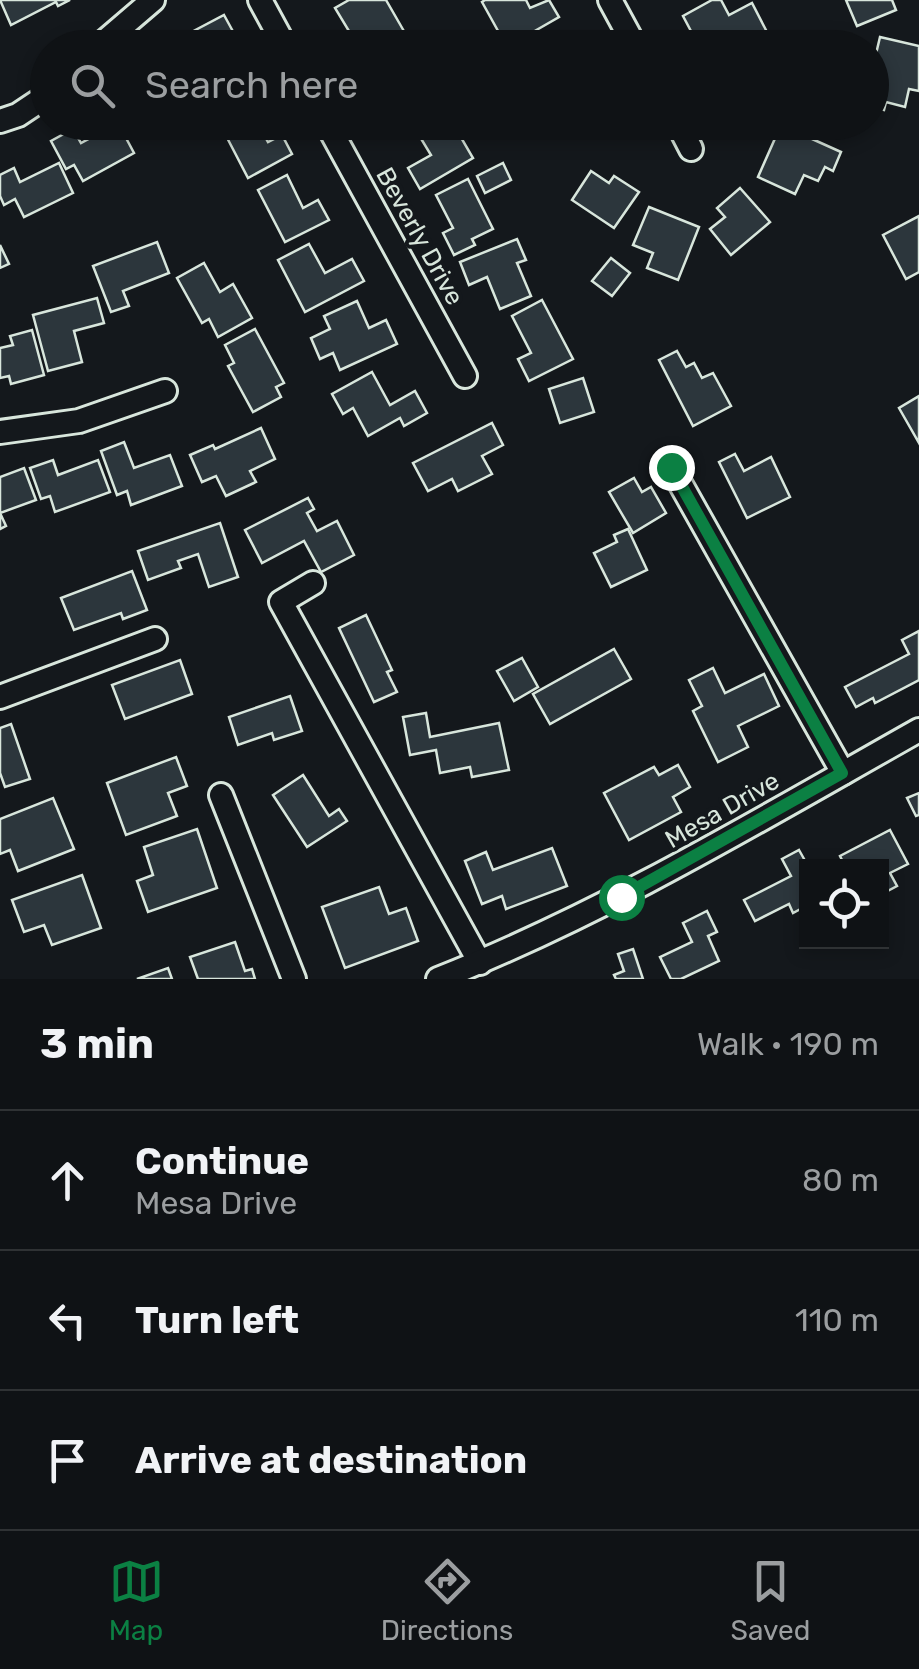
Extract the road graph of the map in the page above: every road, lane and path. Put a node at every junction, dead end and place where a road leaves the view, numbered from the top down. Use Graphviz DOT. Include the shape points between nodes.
graph roads {
  1 [pos="153,0"];
  2 [pos="260,0"];
  3 [pos="610,0"];
  4 [pos="117,30"];
  5 [pos="276,30"];
  6 [pos="626,30"];
  7 [pos="30,107"];
  8 [pos="0,121"];
  9 [pos="336,140"];
  10 [pos="687,140"];
  11 [pos="691,148"];
  12 [pos="465,376"];
  13 [pos="165,391"];
  14 [pos="0,432"];
  15 [pos="671,467"];
  16 [pos="313,583"];
  17 [pos="154,640"];
  18 [pos="0,697"];
  19 [pos="919,730"];
  20 [pos="842,773"];
  21 [pos="221,795"];
  22 [pos="480,962"];
  23 [pos="294,979"];
  24 [pos="438,979"];
  1 -- 4 [label="street"];
  2 -- 5 [label="street"];
  3 -- 6 [label="street"];
  7 -- 8 [label="street"];
  9 -- 12 [label="street, Beverly Drive"];
  10 -- 11 [label="street"];
  13 -- 14 [label="street" via="79,421"];
  15 -- 20 [label="street"];
  16 -- 22 [label="street" via="280,602"];
  17 -- 18 [label="street"];
  19 -- 20 [label="street, Mesa Drive"];
  20 -- 22 [label="street, Mesa Drive" via="643,887"];
  21 -- 23 [label="street"];
  22 -- 24 [label="street, Mesa Drive"];
}
